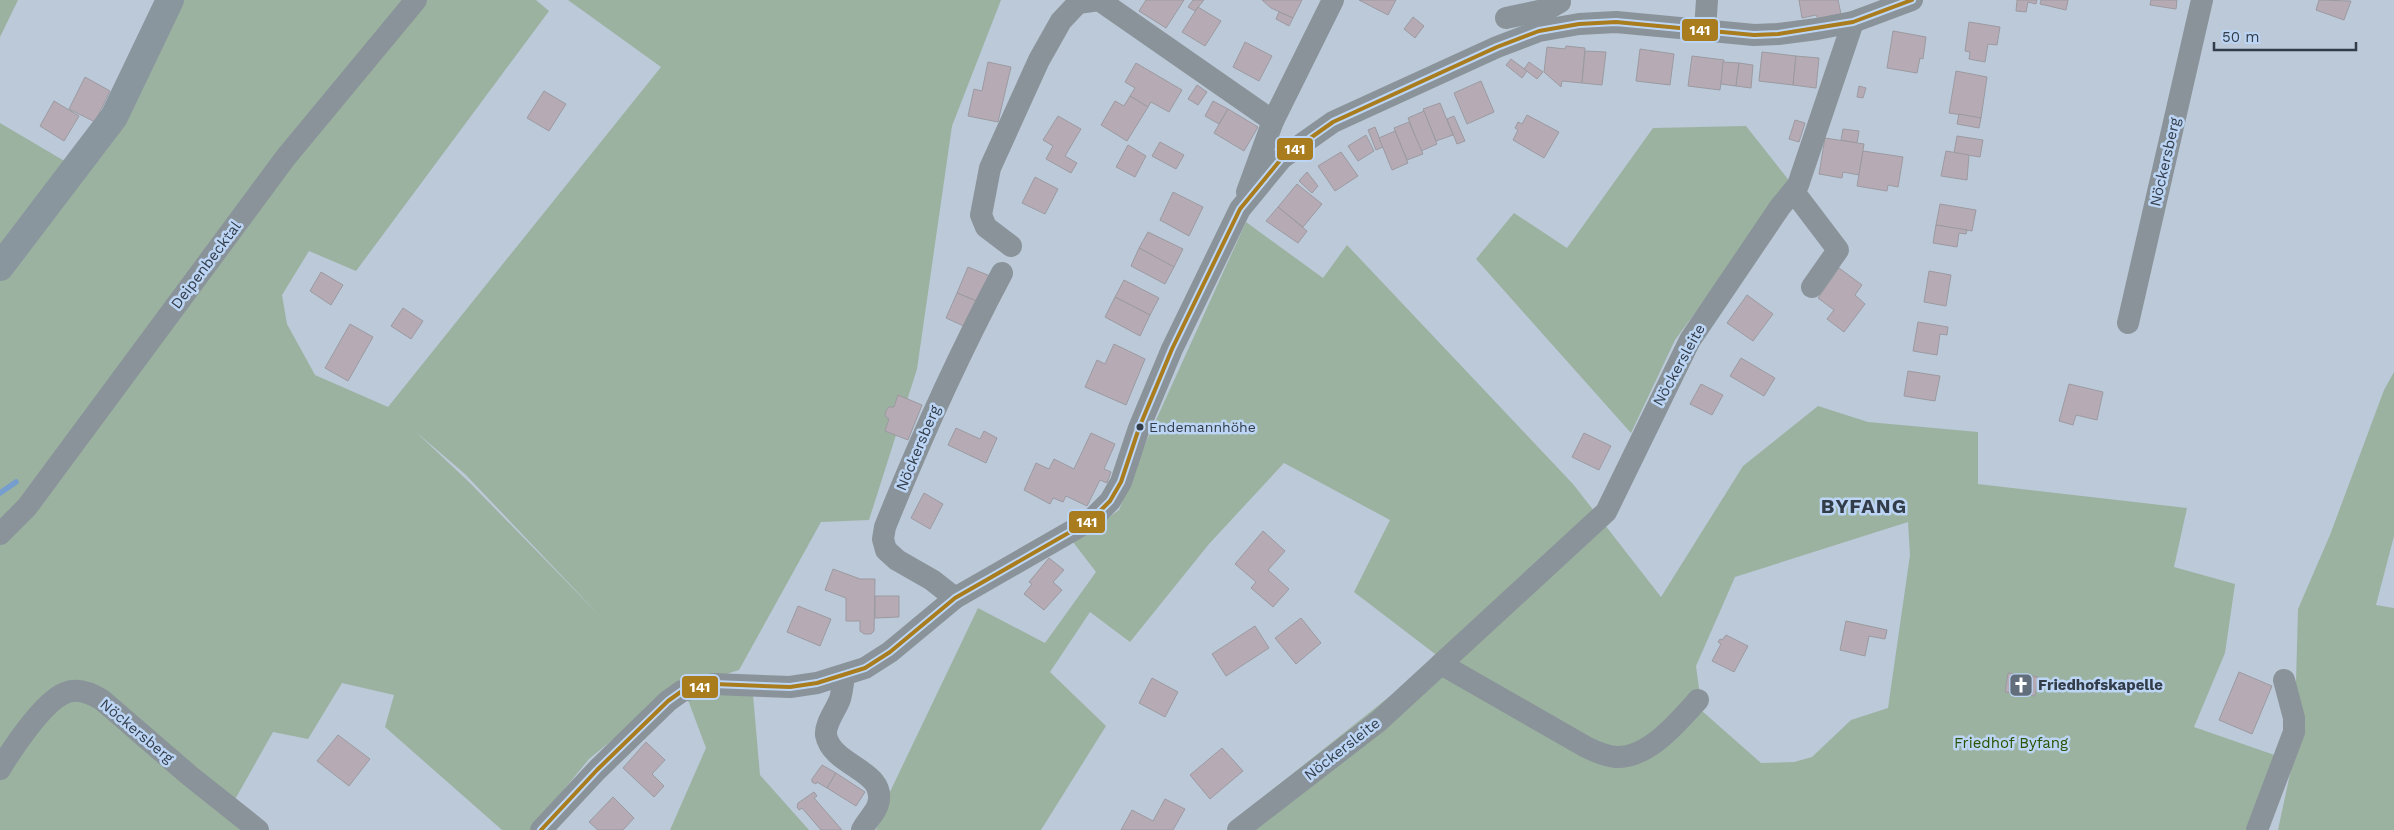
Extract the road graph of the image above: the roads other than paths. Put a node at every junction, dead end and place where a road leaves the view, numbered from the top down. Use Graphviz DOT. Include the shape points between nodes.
graph roads {
  1 [pos="170,0"];
  2 [pos="416,0"];
  3 [pos="1099,0"];
  4 [pos="1333,0"];
  5 [pos="1707,0"];
  6 [pos="1912,0"];
  7 [pos="2202,0"];
  8 [pos="1560,2"];
  9 [pos="1511,9"];
  10 [pos="1853,22"];
  11 [pos="1705,30"];
  12 [pos="1497,47"];
  13 [pos="1273,121"];
  14 [pos="1794,192"];
  15 [pos="1240,210"];
  16 [pos="1011,246"];
  17 [pos="0,267"];
  18 [pos="1002,273"];
  19 [pos="1812,287"];
  20 [pos="2128,324"];
  21 [pos="0,534"];
  22 [pos="955,598"];
  23 [pos="1441,664"];
  24 [pos="844,676"];
  25 [pos="2284,680"];
  26 [pos="1698,700"];
  27 [pos="0,769"];
  28 [pos="258,830"];
  29 [pos="542,830"];
  30 [pos="862,830"];
  31 [pos="1238,830"];
  32 [pos="2257,830"];
  1 -- 17 [label="main road" via="114,117"];
  2 -- 21 [label="street, Deipenbecktal" via="286,157 27,507"];
  3 -- 13 [label="street"];
  3 -- 16 [label="street" via="1078,3 1061,21 1039,60 990,168 981,215 986,227"];
  4 -- 13 [label="street"];
  5 -- 11 [label="street"];
  6 -- 10 [label="street"];
  7 -- 20 [label="street, Nöckersberg"];
  8 -- 9 [label="street" via="1548,9"];
  9 -- 12 [label="street"];
  10 -- 11 [label="street" via="1778,34"];
  10 -- 14 [label="street, Nöckersleite"];
  11 -- 12 [label="street" via="1616,22 1578,24 1539,31"];
  12 -- 15 [label="street" via="1333,122 1282,158"];
  13 -- 15 [label="street"];
  14 -- 19 [label="street" via="1838,250"];
  14 -- 23 [label="street, Nöckersleite" via="1780,207 1690,340 1606,512"];
  15 -- 22 [label="street" via="1172,349 1139,428 1121,482 1110,501 1090,520"];
  18 -- 22 [label="street, Nöckersberg" via="929,420 883,539 886,550 897,560"];
  22 -- 24 [label="street" via="890,652 866,668"];
  23 -- 26 [label="street" via="1577,743 1600,754 1617,757 1632,754 1661,737"];
  23 -- 31 [label="street, Nöckersleite" via="1379,721"];
  24 -- 29 [label="street" via="790,687 714,684 682,691 597,770"];
  24 -- 30 [label="street" via="840,698 826,732 837,756 873,779 879,792 878,804"];
  25 -- 32 [label="street" via="2294,718 2294,732"];
  27 -- 28 [label="street, Nöckersberg" via="44,709 65,693 84,691 102,700"];
}
